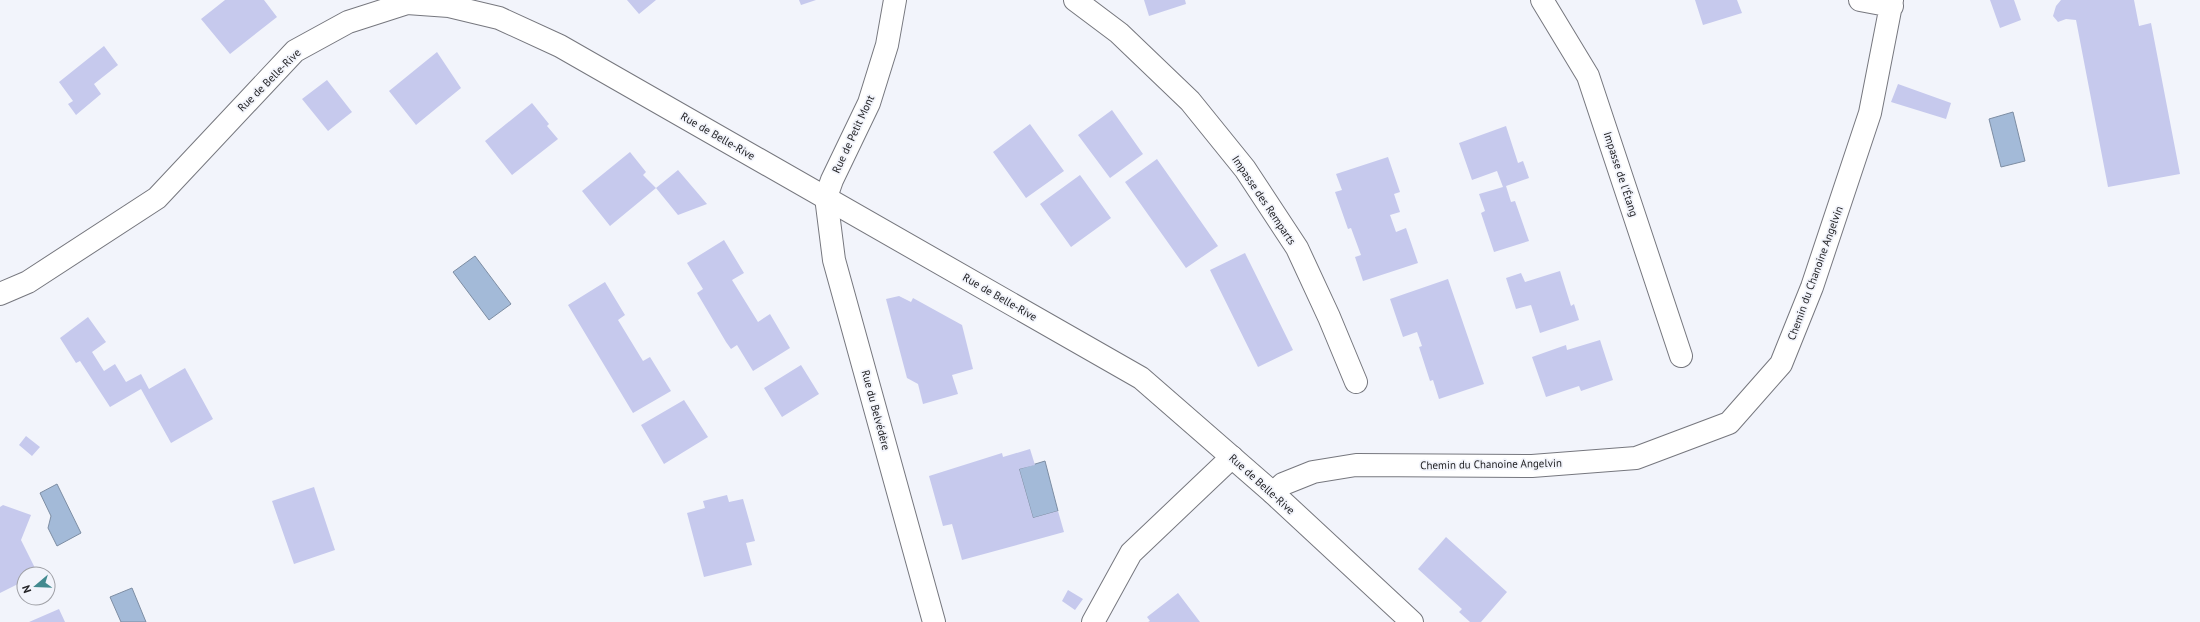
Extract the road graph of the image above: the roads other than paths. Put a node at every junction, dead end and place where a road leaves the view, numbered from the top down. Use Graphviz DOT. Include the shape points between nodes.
graph roads {
  1 [pos="896,0"];
  2 [pos="1075,0"];
  3 [pos="1542,0"];
  4 [pos="1860,0"];
  5 [pos="406,2"];
  6 [pos="1892,3"];
  7 [pos="826,197"];
  8 [pos="0,294"];
  9 [pos="1681,356"];
  10 [pos="1356,382"];
  11 [pos="1232,457"];
  12 [pos="1273,493"];
  13 [pos="934,622"];
  14 [pos="1093,622"];
  15 [pos="1412,622"];
  1 -- 7 [label="street, Rue de Petit Mont" via="887,45 869,103"];
  2 -- 10 [label="street, Impasse des Remparts" via="1119,33 1190,101 1245,169 1297,248"];
  3 -- 9 [label="street, Impasse de l'Étang" via="1588,76"];
  4 -- 6 [label="street"];
  5 -- 7 [label="street, Rue de Belle-Rive" via="449,6 499,18 560,46"];
  5 -- 8 [label="street, Rue de Belle-Rive" via="348,22 296,51 157,198 28,282"];
  6 -- 12 [label="street, Chemin du Chanoine Angelvin" via="1870,114 1812,287 1781,364 1729,423 1636,458 1532,466 1356,464 1313,472 1283,484"];
  7 -- 11 [label="street, Rue de Belle-Rive" via="1141,378"];
  7 -- 13 [label="street, Rue du Belvédère" via="834,260"];
  11 -- 12 [label="street, Rue de Belle-Rive"];
  11 -- 14 [label="street" via="1132,553"];
  12 -- 15 [label="street, Rue de Belle-Rive"];
}
